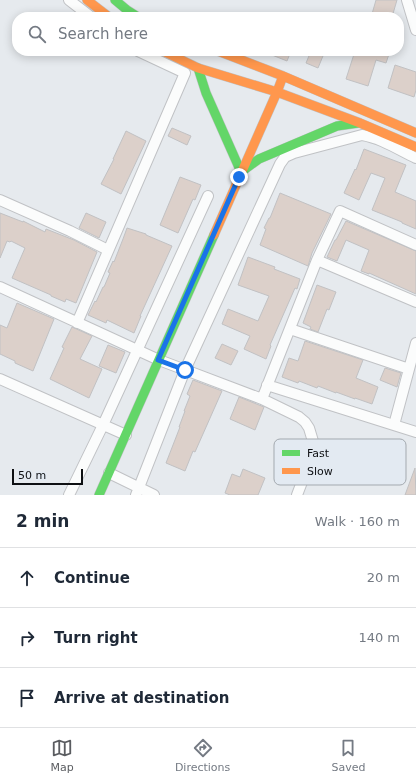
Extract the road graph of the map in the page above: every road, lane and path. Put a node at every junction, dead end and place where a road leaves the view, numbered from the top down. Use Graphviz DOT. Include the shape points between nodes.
graph roads {
  1 [pos="69,0"];
  2 [pos="87,0"];
  3 [pos="115,0"];
  4 [pos="407,0"];
  5 [pos="85,12"];
  6 [pos="103,12"];
  7 [pos="130,12"];
  8 [pos="416,30"];
  9 [pos="149,56"];
  10 [pos="173,56"];
  11 [pos="231,56"];
  12 [pos="198,68"];
  13 [pos="283,76"];
  14 [pos="277,92"];
  15 [pos="360,123"];
  16 [pos="416,133"];
  17 [pos="416,146"];
  18 [pos="416,158"];
  19 [pos="241,172"];
  20 [pos="208,196"];
  21 [pos="0,200"];
  22 [pos="416,245"];
  23 [pos="108,250"];
  24 [pos="318,260"];
  25 [pos="0,287"];
  26 [pos="416,302"];
  27 [pos="77,323"];
  28 [pos="290,329"];
  29 [pos="416,343"];
  30 [pos="138,350"];
  31 [pos="158,360"];
  32 [pos="409,368"];
  33 [pos="185,370"];
  34 [pos="0,379"];
  35 [pos="268,385"];
  36 [pos="262,399"];
  37 [pos="103,425"];
  38 [pos="394,425"];
  39 [pos="416,432"];
  40 [pos="126,435"];
  41 [pos="312,439"];
  42 [pos="109,473"];
  43 [pos="301,485"];
  44 [pos="138,492"];
  45 [pos="69,495"];
  46 [pos="100,495"];
  47 [pos="154,495"];
  48 [pos="297,495"];
  1 -- 5 [label="street"];
  2 -- 6 [label="main road"];
  3 -- 7 [label="main road"];
  4 -- 8 [label="street"];
  9 -- 23 [label="street" via="185,73"];
  10 -- 12 [label="main road"];
  11 -- 13 [label="main road"];
  12 -- 14 [label="main road"];
  12 -- 19 [label="main road" via="206,93"];
  13 -- 14 [label="main road"];
  13 -- 16 [label="main road"];
  14 -- 15 [label="main road"];
  14 -- 19 [label="main road"];
  15 -- 17 [label="main road"];
  15 -- 19 [label="main road" via="337,126 259,159"];
  18 -- 33 [label="street" via="378,139 362,135 286,157 280,164"];
  19 -- 31 [label="main road"];
  20 -- 30 [label="street"];
  21 -- 23 [label="street"];
  22 -- 24 [label="street" via="340,211"];
  23 -- 27 [label="street"];
  24 -- 26 [label="street"];
  24 -- 28 [label="street"];
  25 -- 27 [label="street"];
  27 -- 30 [label="street"];
  28 -- 32 [label="street"];
  28 -- 35 [label="street"];
  29 -- 32 [label="street"];
  30 -- 31 [label="street"];
  30 -- 37 [label="street"];
  31 -- 33 [label="street"];
  31 -- 40 [label="main road"];
  32 -- 38 [label="street"];
  33 -- 36 [label="street"];
  33 -- 44 [label="street"];
  34 -- 37 [label="street"];
  35 -- 36 [label="street"];
  35 -- 38 [label="street"];
  36 -- 41 [label="street" via="299,417 305,422"];
  37 -- 40 [label="street"];
  37 -- 45 [label="street"];
  38 -- 39 [label="street"];
  40 -- 42 [label="main road"];
  42 -- 44 [label="street"];
  42 -- 46 [label="main road"];
  43 -- 48 [label="street"];
  44 -- 47 [label="street"];
}
